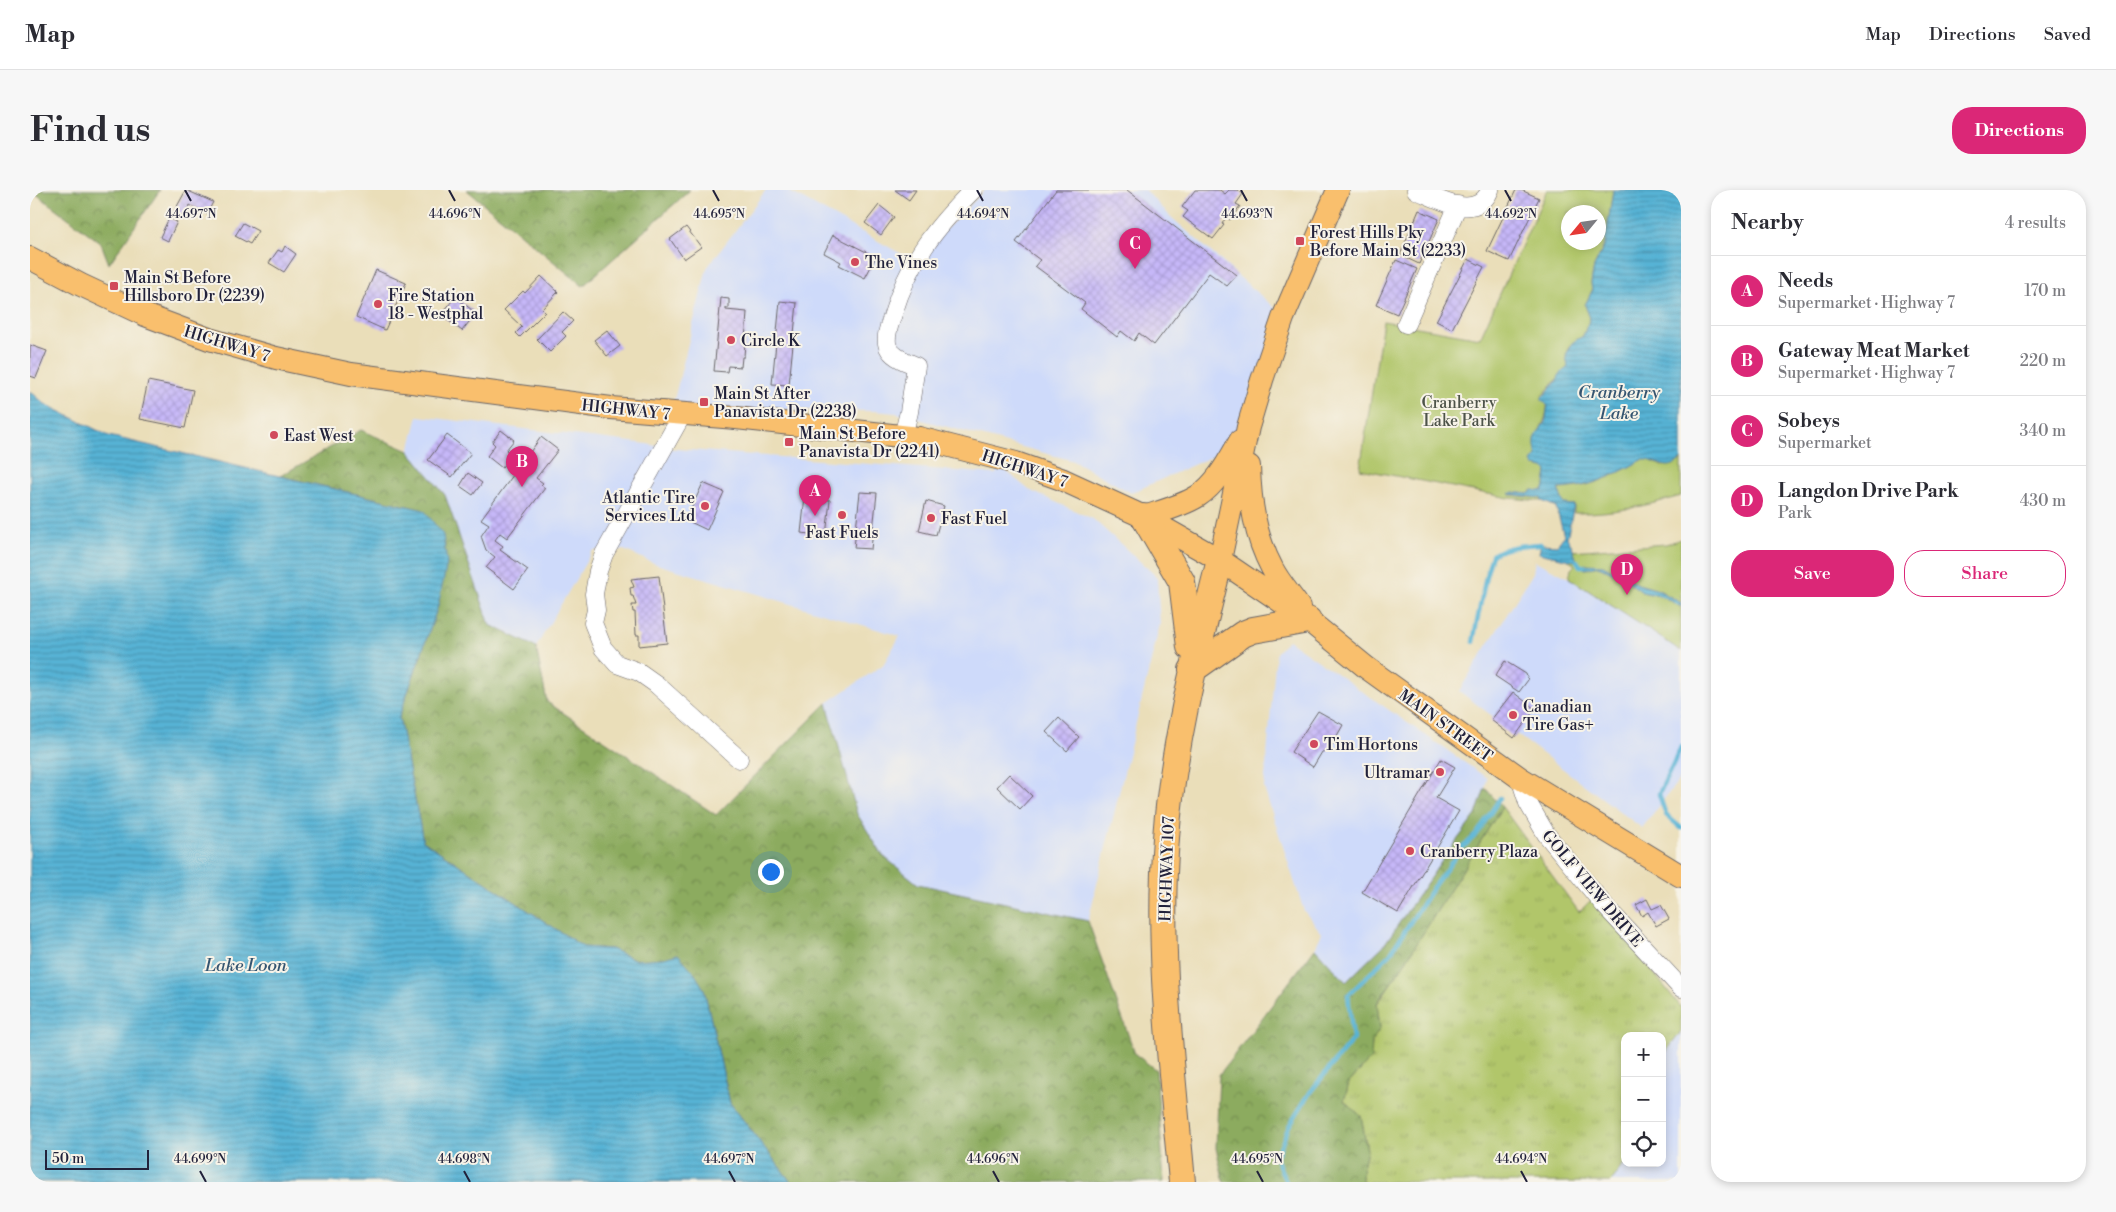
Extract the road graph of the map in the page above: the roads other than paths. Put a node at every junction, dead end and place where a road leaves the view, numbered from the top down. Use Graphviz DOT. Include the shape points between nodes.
graph roads {
  1 [pos="973,190"];
  2 [pos="1338,190"];
  3 [pos="1416,190"];
  4 [pos="1490,190"];
  5 [pos="1458,205"];
  6 [pos="30,258"];
  7 [pos="1406,324"];
  8 [pos="682,414"];
  9 [pos="1248,427"];
  10 [pos="903,436"];
  11 [pos="1144,517"];
  12 [pos="1220,560"];
  13 [pos="1308,620"];
  14 [pos="1192,670"];
  15 [pos="739,759"];
  16 [pos="1520,778"];
  17 [pos="1681,876"];
  18 [pos="1681,988"];
  19 [pos="1182,1182"];
  1 -- 10 [label="street" via="944,220 920,252 907,275 886,337 896,357 916,366"];
  2 -- 9 [label="main road" via="1283,318"];
  3 -- 5 [label="street"];
  4 -- 5 [label="street" via="1478,205"];
  5 -- 7 [label="street"];
  6 -- 8 [label="main road, HIGHWAY 7" via="145,315 209,339 276,358 351,374 611,408"];
  8 -- 10 [label="main road, HIGHWAY 7"];
  8 -- 15 [label="street" via="604,554 594,594 596,610 593,623 603,648 617,664 639,672 656,684"];
  9 -- 11 [label="main road" via="1209,487 1188,501"];
  9 -- 12 [label="main road"];
  9 -- 13 [label="main road" via="1250,497 1256,528 1272,570"];
  10 -- 11 [label="main road, HIGHWAY 7" via="1016,463 1061,479"];
  11 -- 12 [label="main road, HIGHWAY 7"];
  11 -- 14 [label="highway" via="1182,582"];
  12 -- 13 [label="main road, MAIN STREET"];
  12 -- 14 [label="highway, HIGHWAY 107"];
  13 -- 14 [label="highway" via="1243,634"];
  13 -- 16 [label="main road, MAIN STREET" via="1367,668"];
  14 -- 19 [label="highway, HIGHWAY 107" via="1169,804 1164,884 1167,1014"];
  16 -- 17 [label="main road, MAIN STREET"];
  16 -- 18 [label="street, GOLF VIEW DRIVE" via="1528,803 1546,834 1604,905"];
}
